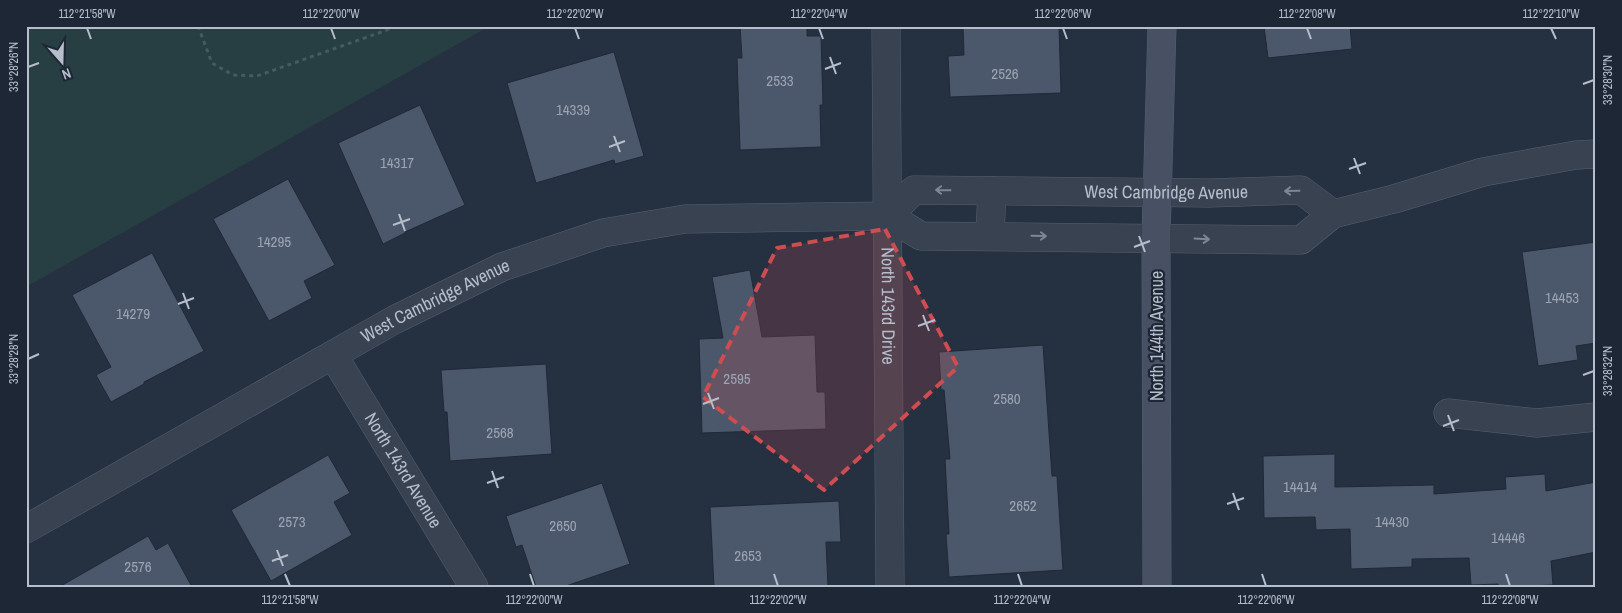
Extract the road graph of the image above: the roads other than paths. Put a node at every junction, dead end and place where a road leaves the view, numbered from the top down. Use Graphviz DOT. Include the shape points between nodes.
graph roads {
  1 [pos="886,26"];
  2 [pos="1162,26"];
  3 [pos="1596,154"];
  4 [pos="992,191"];
  5 [pos="1159,193"];
  6 [pos="1332,214"];
  7 [pos="888,216"];
  8 [pos="990,235"];
  9 [pos="1156,237"];
  10 [pos="334,354"];
  11 [pos="1448,413"];
  12 [pos="1596,417"];
  13 [pos="26,529"];
  14 [pos="474,587"];
  15 [pos="890,587"];
  16 [pos="1157,587"];
  1 -- 7 [label="street, North 143rd Drive"];
  2 -- 5 [label="main road, North 144th Avenue"];
  3 -- 6 [label="street" via="1483,172"];
  4 -- 5 [label="street, West Cambridge Avenue"];
  4 -- 7 [label="street, West Cambridge Avenue, one-way" via="914,190"];
  4 -- 8 [label="street"];
  6 -- 5 [label="street, West Cambridge Avenue, one-way" via="1302,190"];
  5 -- 9 [label="main road, North 144th Avenue"];
  9 -- 6 [label="street, one-way" via="1301,240"];
  7 -- 8 [label="street" via="921,236"];
  7 -- 10 [label="street, West Cambridge Avenue" via="685,219 603,233 502,267 394,320"];
  7 -- 15 [label="street, North 143rd Drive"];
  8 -- 9 [label="street, one-way"];
  9 -- 16 [label="main road, North 144th Avenue"];
  10 -- 13 [label="street, West Cambridge Avenue"];
  10 -- 14 [label="street, North 143rd Avenue"];
  11 -- 12 [label="street" via="1537,423"];
}
